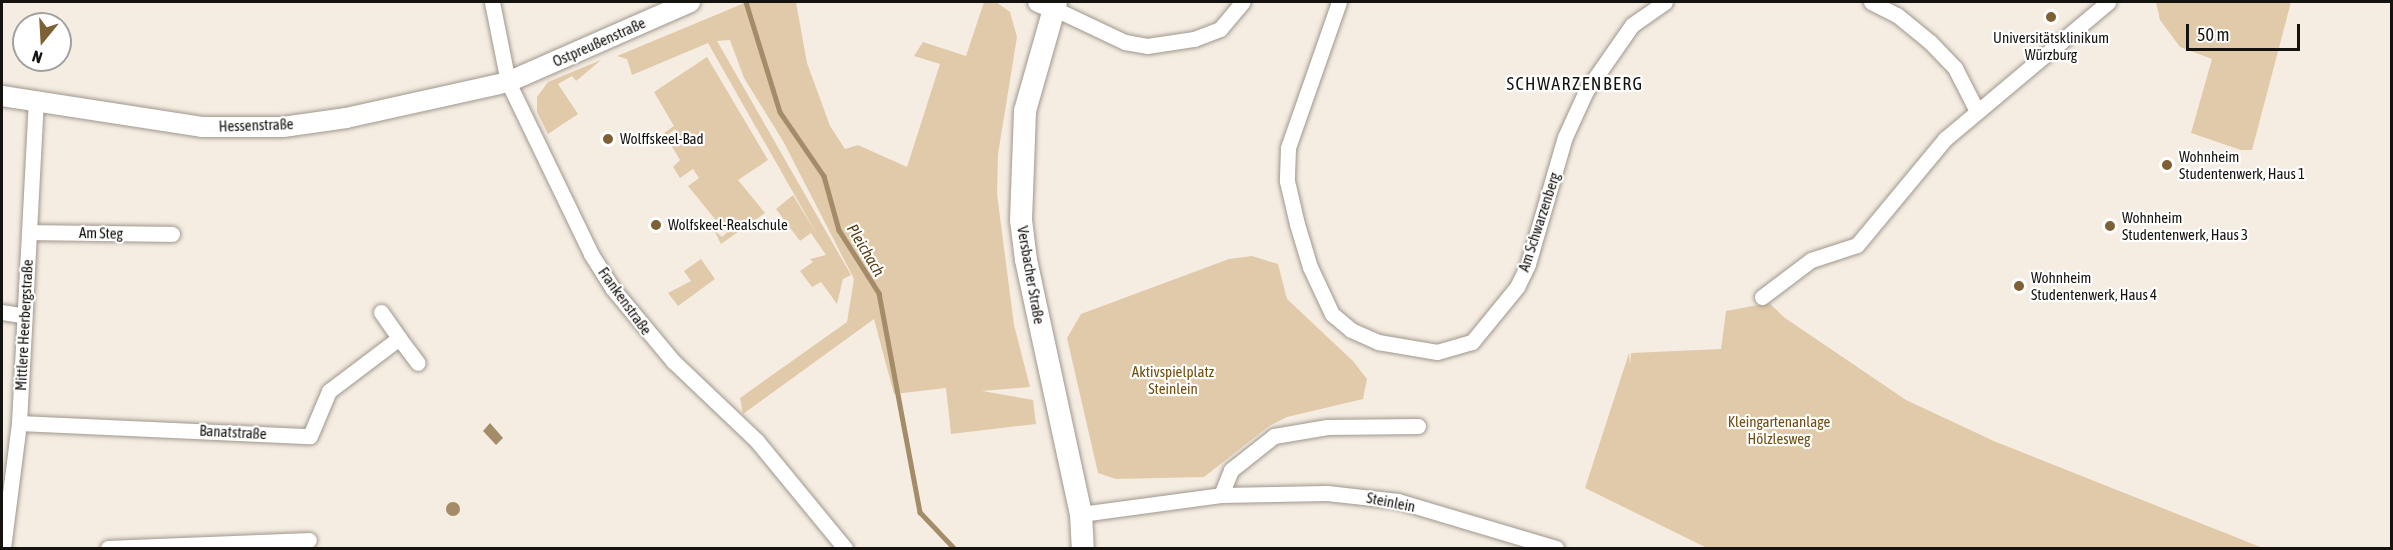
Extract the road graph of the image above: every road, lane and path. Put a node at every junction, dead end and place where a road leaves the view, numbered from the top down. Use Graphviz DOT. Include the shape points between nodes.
graph roads {
  1 [pos="492,2"];
  2 [pos="690,2"];
  3 [pos="1243,2"];
  4 [pos="1339,2"];
  5 [pos="1665,2"];
  6 [pos="1871,2"];
  7 [pos="2108,2"];
  8 [pos="1049,4"];
  9 [pos="508,82"];
  10 [pos="2,96"];
  11 [pos="36,101"];
  12 [pos="1977,111"];
  13 [pos="30,232"];
  14 [pos="172,234"];
  15 [pos="1762,297"];
  16 [pos="2,312"];
  17 [pos="381,312"];
  18 [pos="22,315"];
  19 [pos="399,338"];
  20 [pos="418,363"];
  21 [pos="19,423"];
  22 [pos="1418,426"];
  23 [pos="8,474"];
  24 [pos="1221,495"];
  25 [pos="1081,514"];
  26 [pos="309,540"];
  27 [pos="3,549"];
  28 [pos="108,549"];
  29 [pos="845,549"];
  30 [pos="1083,549"];
  31 [pos="1556,549"];
  1 -- 9 [label="street, Frankenstraße"];
  2 -- 9 [label="street, Ostpreußenstraße"];
  3 -- 8 [label="street" via="1220,29 1194,39 1148,46 1116,38"];
  4 -- 5 [label="street, Am Schwarzenberg" via="1288,148 1287,181 1297,224 1310,267 1332,314 1351,330 1378,342 1437,352 1472,342 1517,287 1528,264 1565,137 1586,91 1632,25"];
  6 -- 12 [label="street" via="1897,15 1930,42 1955,68"];
  7 -- 12 [label="street"];
  8 -- 25 [label="main road, Versbacher Straße" via="1025,111 1021,220 1026,260"];
  9 -- 11 [label="street, Hessenstraße" via="346,118 282,127 202,127"];
  9 -- 29 [label="street, Frankenstraße" via="591,254 632,315 673,361 757,441"];
  10 -- 11 [label="street, Hessenstraße"];
  11 -- 13 [label="street, Mittlere Heerbergstraße"];
  12 -- 15 [label="street" via="1945,139 1857,244 1811,260"];
  13 -- 14 [label="street, Am Steg"];
  13 -- 18 [label="street, Mittlere Heerbergstraße"];
  16 -- 18 [label="street"];
  17 -- 19 [label="street"];
  18 -- 21 [label="street, Mittlere Heerbergstraße"];
  19 -- 20 [label="street"];
  19 -- 21 [label="street, Banatstraße" via="329,391 310,436"];
  21 -- 23 [label="street, Mittlere Heerbergstraße"];
  22 -- 24 [label="street" via="1327,427 1274,436 1231,470"];
  23 -- 27 [label="street, Mittlere Heerbergstraße"];
  24 -- 25 [label="street, Steinlein"];
  24 -- 31 [label="street, Steinlein" via="1327,493 1398,501"];
  25 -- 30 [label="main road, Versbacher Straße"];
  26 -- 28 [label="street"];
}
